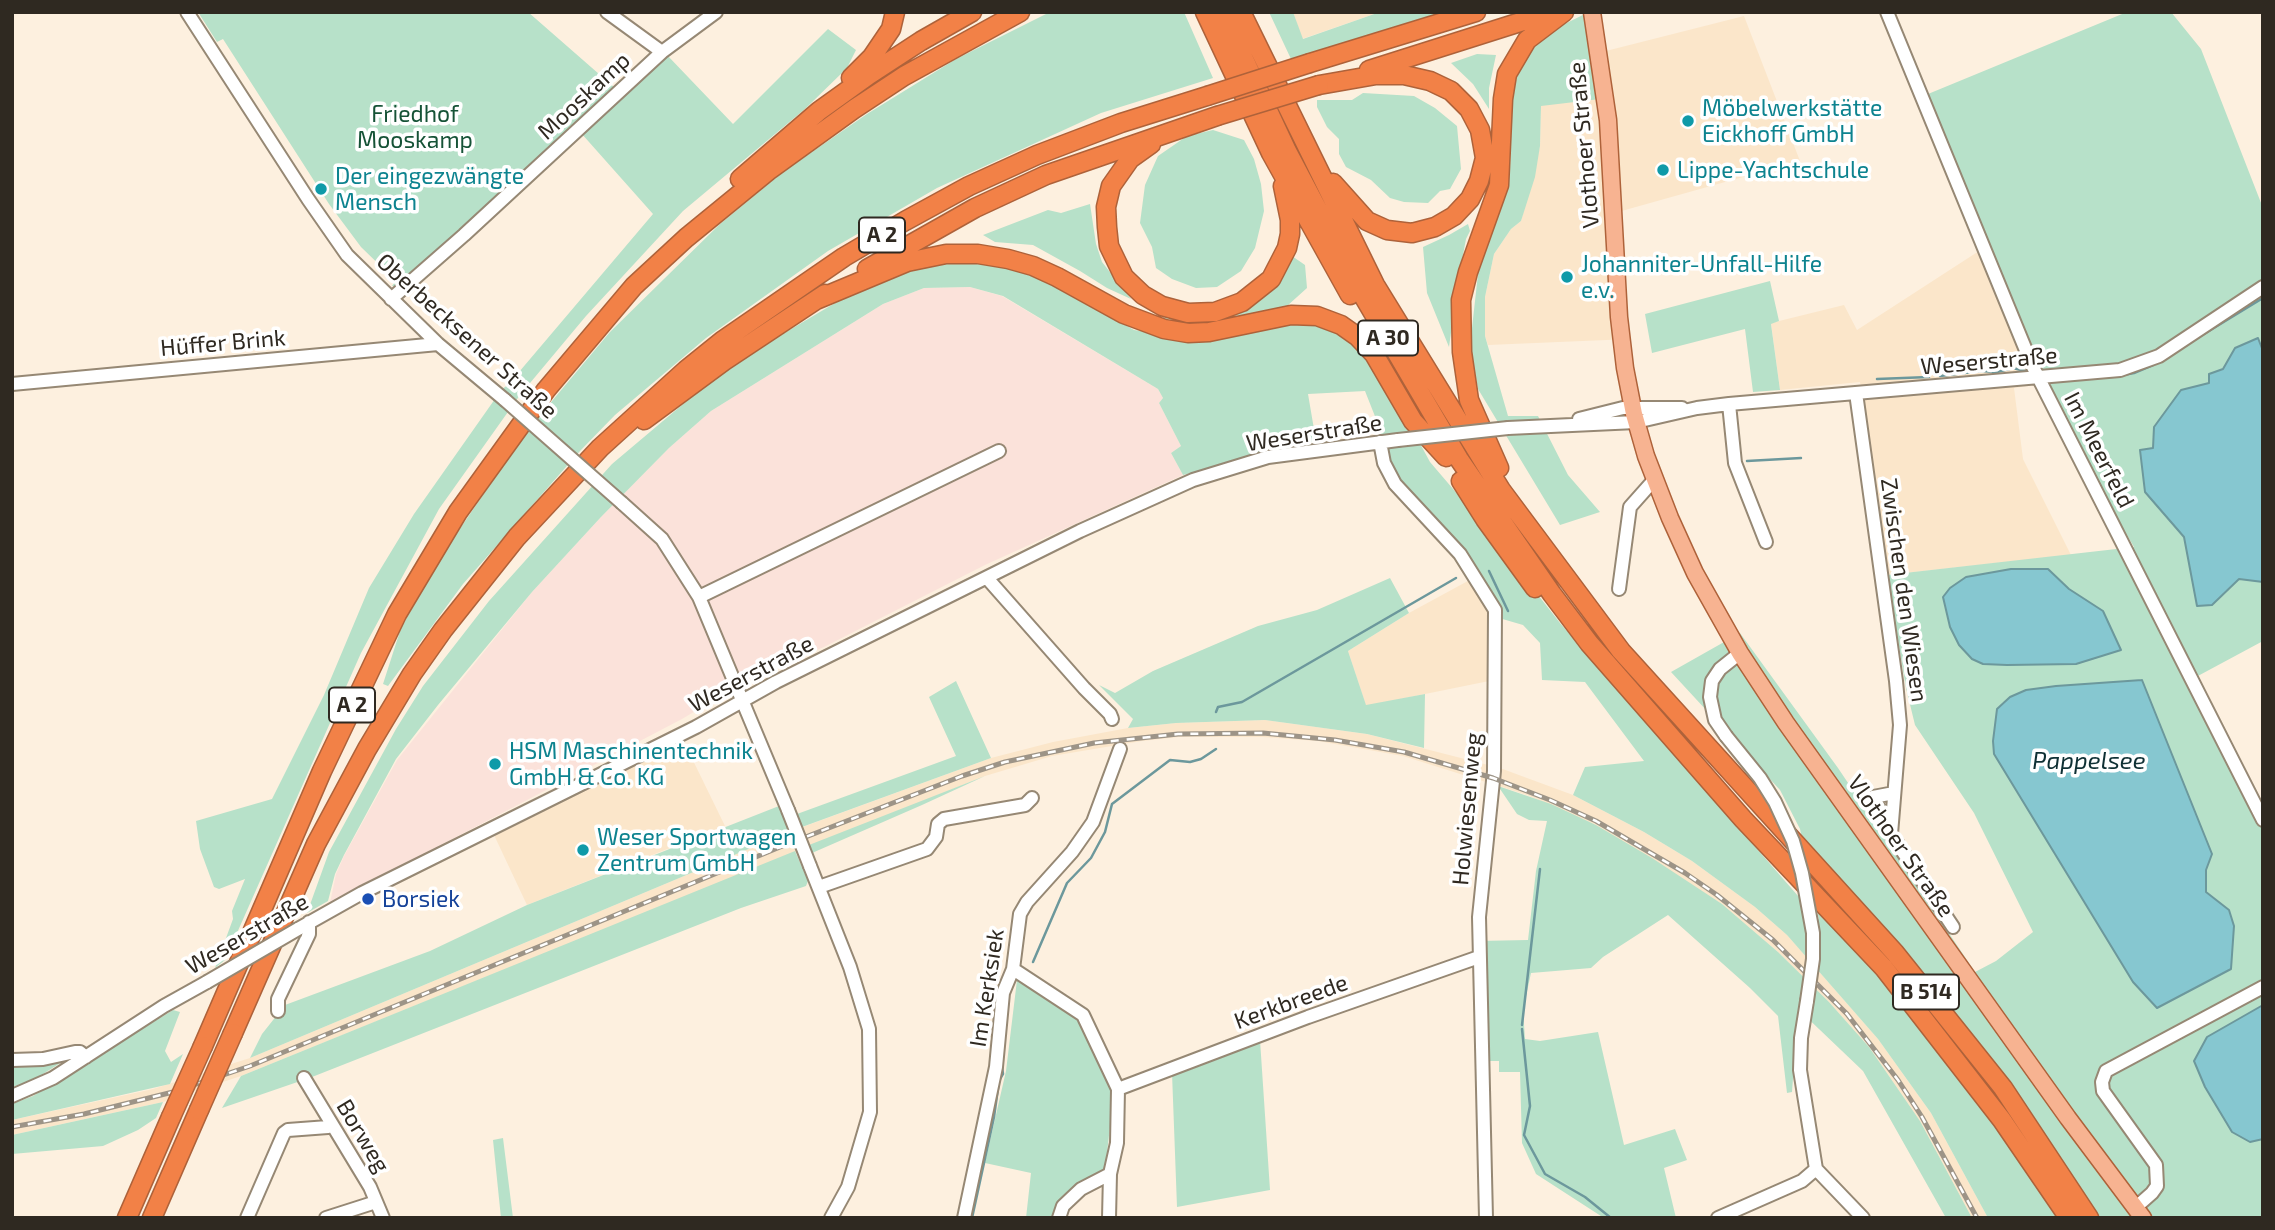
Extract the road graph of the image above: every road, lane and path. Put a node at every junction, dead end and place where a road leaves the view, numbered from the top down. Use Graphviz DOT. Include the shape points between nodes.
graph roads {
  1 [pos="187,12"];
  2 [pos="607,12"];
  3 [pos="716,12"];
  4 [pos="895,12"];
  5 [pos="972,12"];
  6 [pos="1020,12"];
  7 [pos="1205,12"];
  8 [pos="1222,12"];
  9 [pos="1241,12"];
  10 [pos="1254,12"];
  11 [pos="1476,12"];
  12 [pos="1552,12"];
  13 [pos="1564,12"];
  14 [pos="1592,12"];
  15 [pos="1887,12"];
  16 [pos="663,52"];
  17 [pos="1319,85"];
  18 [pos="819,111"];
  19 [pos="1181,128"];
  20 [pos="1271,153"];
  21 [pos="1333,183"];
  22 [pos="685,238"];
  23 [pos="2263,287"];
  24 [pos="391,299"];
  25 [pos="816,300"];
  26 [pos="438,344"];
  27 [pos="2039,378"];
  28 [pos="12,384"];
  29 [pos="1856,393"];
  30 [pos="1729,404"];
  31 [pos="1634,415"];
  32 [pos="1380,442"];
  33 [pos="600,448"];
  34 [pos="999,451"];
  35 [pos="1446,457"];
  36 [pos="1499,468"];
  37 [pos="1654,480"];
  38 [pos="1766,542"];
  39 [pos="986,578"];
  40 [pos="1619,589"];
  41 [pos="699,597"];
  42 [pos="1589,643"];
  43 [pos="1621,651"];
  44 [pos="1740,653"];
  45 [pos="742,700"];
  46 [pos="1112,719"];
  47 [pos="1119,749"];
  48 [pos="1894,793"];
  49 [pos="1032,798"];
  50 [pos="2263,820"];
  51 [pos="1891,834"];
  52 [pos="819,887"];
  53 [pos="303,926"];
  54 [pos="1953,927"];
  55 [pos="1479,957"];
  56 [pos="1013,969"];
  57 [pos="2263,987"];
  58 [pos="278,1011"];
  59 [pos="86,1057"];
  60 [pos="12,1060"];
  61 [pos="304,1078"];
  62 [pos="1118,1089"];
  63 [pos="12,1096"];
  64 [pos="331,1124"];
  65 [pos="1816,1169"];
  66 [pos="1110,1174"];
  67 [pos="376,1202"];
  68 [pos="2139,1213"];
  69 [pos="127,1218"];
  70 [pos="152,1218"];
  71 [pos="247,1218"];
  72 [pos="326,1218"];
  73 [pos="383,1218"];
  74 [pos="831,1218"];
  75 [pos="964,1218"];
  76 [pos="1059,1218"];
  77 [pos="1109,1218"];
  78 [pos="1486,1218"];
  79 [pos="1718,1218"];
  80 [pos="1863,1218"];
  81 [pos="2069,1218"];
  82 [pos="2089,1218"];
  1 -- 24 [label="street, Oberbecksener Straße" via="347,255"];
  2 -- 16 [label="street"];
  3 -- 16 [label="street, Mooskamp"];
  4 -- 18 [label="highway" via="891,29 872,57"];
  5 -- 18 [label="highway"];
  6 -- 22 [label="highway, A 2" via="853,108"];
  7 -- 20 [label="highway"];
  8 -- 42 [label="highway, A 30" via="1287,150 1372,311 1459,459"];
  9 -- 43 [label="highway, A 30" via="1375,285 1501,490"];
  10 -- 21 [label="highway"];
  11 -- 33 [label="highway, A 2, bridge" via="1121,123 969,186 845,257 722,341"];
  12 -- 17 [label="highway"];
  13 -- 36 [label="highway" via="1527,40 1507,74 1499,185 1461,300 1469,400"];
  14 -- 31 [label="main road, Vlothoer Straße" via="1608,120 1619,317"];
  15 -- 27 [label="street, Im Meerfeld"];
  16 -- 24 [label="street, Mooskamp"];
  17 -- 19 [label="highway, bridge"];
  17 -- 21 [label="highway" via="1376,75 1430,81 1451,91 1469,109 1480,130 1485,158 1470,199 1454,216 1412,233 1387,230 1367,221"];
  18 -- 22 [label="highway" via="721,195"];
  19 -- 20 [label="highway" via="1130,159 1111,186 1106,207 1109,246 1124,277 1143,295 1188,313 1215,312 1242,302 1278,269 1287,248 1290,220"];
  19 -- 25 [label="highway" via="1046,175 975,208"];
  20 -- 35 [label="highway"];
  21 -- 36 [label="highway" via="1371,257"];
  22 -- 69 [label="highway, A 2, bridge" via="634,286 500,450 397,614 352,705"];
  23 -- 27 [label="street, Weserstraße" via="2159,356 2120,370"];
  24 -- 26 [label="street, Oberbecksener Straße"];
  25 -- 33 [label="highway"];
  25 -- 35 [label="highway" via="907,262 946,254 978,254 1033,266 1124,314 1164,329 1209,332 1292,315 1317,316 1359,337 1413,421"];
  26 -- 28 [label="street, Hüffer Brink"];
  26 -- 41 [label="street, Oberbecksener Straße, bridge" via="662,539"];
  27 -- 29 [label="street, Weserstraße"];
  27 -- 50 [label="street, Im Meerfeld"];
  29 -- 30 [label="street, Weserstraße"];
  29 -- 48 [label="street, Zwischen den Wiesen" via="1896,681 1900,725"];
  30 -- 31 [label="street, Weserstraße"];
  30 -- 38 [label="street" via="1735,463"];
  31 -- 32 [label="street, Weserstraße, bridge" via="1602,412 1558,424"];
  31 -- 37 [label="main road, Vlothoer Straße"];
  32 -- 39 [label="street, Weserstraße" via="1269,457 1193,480"];
  32 -- 55 [label="street, Holwiesenweg" via="1395,484 1460,554 1495,610 1494,771"];
  33 -- 70 [label="highway, A 2, bridge" via="517,537 443,630 367,749 322,832"];
  34 -- 41 [label="street"];
  35 -- 42 [label="highway" via="1546,602"];
  36 -- 43 [label="highway" via="1591,597"];
  37 -- 40 [label="street" via="1630,507"];
  37 -- 44 [label="main road, Vlothoer Straße" via="1695,573"];
  39 -- 45 [label="street, Weserstraße"];
  39 -- 46 [label="street"];
  41 -- 45 [label="street, Oberbecksener Straße"];
  42 -- 81 [label="highway, B 514" via="1743,819 1884,968 2002,1120"];
  43 -- 82 [label="highway, B 514" via="1895,953 2003,1088"];
  44 -- 65 [label="street, bridge" via="1720,669 1710,697 1715,720 1775,802 1802,873 1813,959 1800,1070"];
  44 -- 68 [label="main road, Vlothoer Straße" via="1853,819"];
  45 -- 52 [label="street, Oberbecksener Straße, bridge"];
  45 -- 53 [label="street, Weserstraße"];
  47 -- 56 [label="street, Im Kerksiek" via="1093,821 1020,914"];
  48 -- 51 [label="street, Zwischen den Wiesen"];
  48 -- 51 [label="street" via="1872,797"];
  49 -- 52 [label="street" via="1025,805 944,819 927,849"];
  51 -- 54 [label="street"];
  52 -- 74 [label="street, Oberbecksener Straße" via="869,1029 870,1112 848,1187"];
  53 -- 58 [label="street" via="309,934 278,999"];
  53 -- 59 [label="street, Weserstraße, bridge" via="163,1006"];
  55 -- 62 [label="street, Kerkbreede"];
  55 -- 78 [label="street, Holwiesenweg"];
  56 -- 62 [label="street" via="1083,1015"];
  56 -- 75 [label="street, Im Kerksiek" via="1003,993 996,1067"];
  57 -- 68 [label="street" via="2106,1072 2103,1091 2156,1165 2157,1186"];
  59 -- 60 [label="street" via="75,1052"];
  59 -- 63 [label="street, Weserstraße"];
  61 -- 64 [label="street, Borweg"];
  62 -- 66 [label="street" via="1117,1143"];
  64 -- 67 [label="street, Borweg"];
  64 -- 71 [label="street" via="284,1133"];
  65 -- 79 [label="street" via="1802,1181"];
  65 -- 80 [label="street"];
  66 -- 76 [label="street" via="1081,1189 1063,1206"];
  66 -- 77 [label="street"];
  67 -- 72 [label="street"];
  67 -- 73 [label="street, Borweg"];
}
